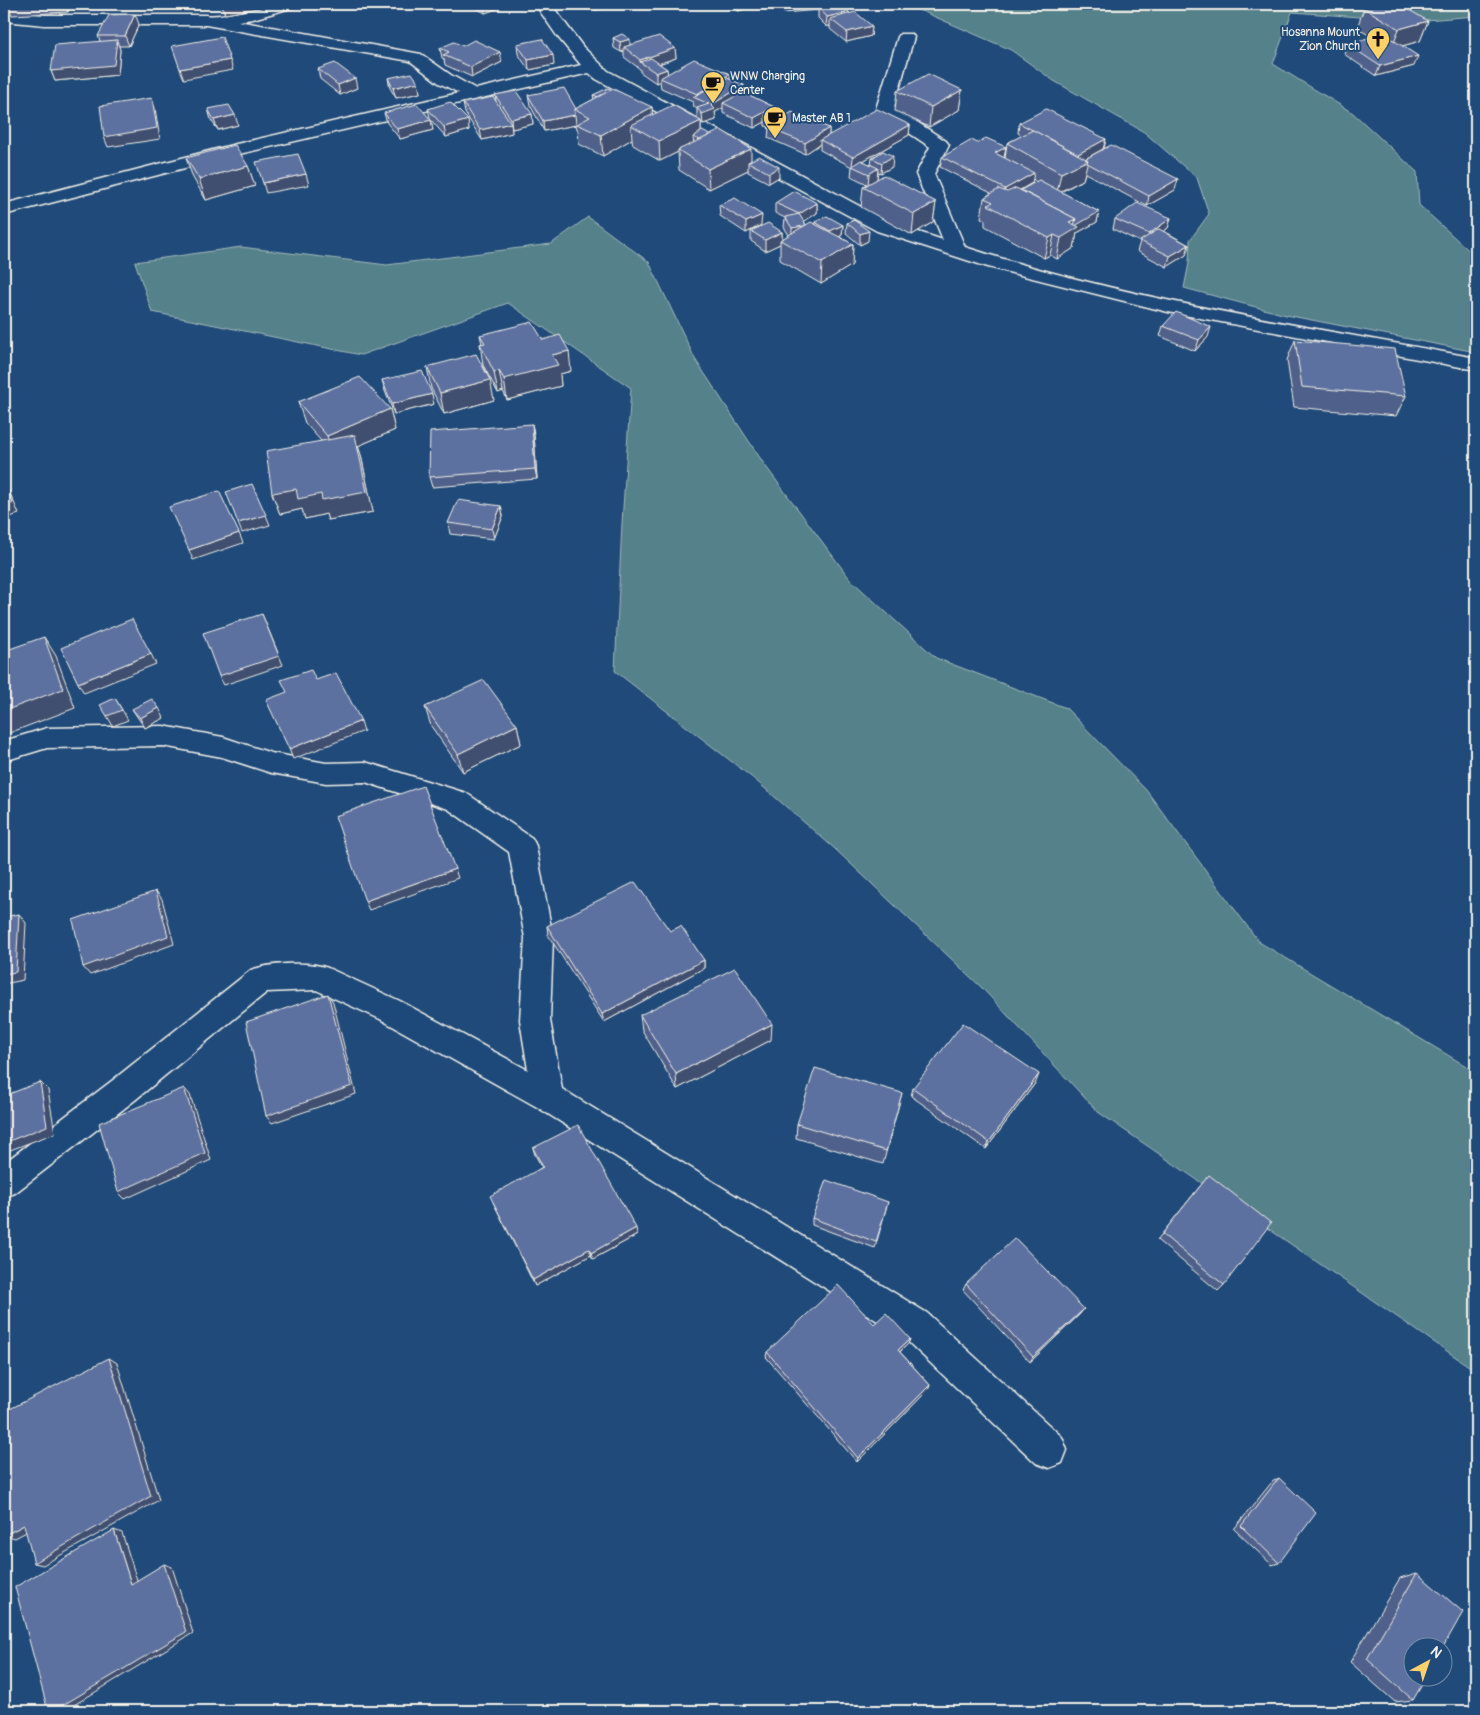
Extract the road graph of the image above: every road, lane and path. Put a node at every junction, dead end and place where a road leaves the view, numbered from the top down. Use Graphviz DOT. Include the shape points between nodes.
graph roads {
  1 [pos="288,4"];
  2 [pos="543,4"];
  3 [pos="4,16"];
  4 [pos="206,20"];
  5 [pos="906,38"];
  6 [pos="592,67"];
  7 [pos="474,94"];
  8 [pos="4,210"];
  9 [pos="957,250"];
  10 [pos="1476,364"];
  11 [pos="4,751"];
  12 [pos="548,1097"];
  13 [pos="4,1182"];
  14 [pos="1049,1450"];
  1 -- 4 [label="street" via="254,14"];
  2 -- 6 [label="street"];
  3 -- 4 [label="street" via="44,20"];
  4 -- 7 [label="street" via="415,57 445,79"];
  5 -- 9 [label="street" via="885,109 940,145 925,174"];
  6 -- 7 [label="street"];
  6 -- 9 [label="street" via="602,76 884,227"];
  7 -- 8 [label="street" via="232,150"];
  9 -- 10 [label="street" via="994,264 1168,306"];
  11 -- 12 [label="street" via="47,738 163,736 223,747 271,763 317,772 365,772 457,801 522,846 539,938 535,1020"];
  12 -- 13 [label="street" via="390,1010 318,978 261,979"];
  12 -- 14 [label="street" via="915,1325"];
}
